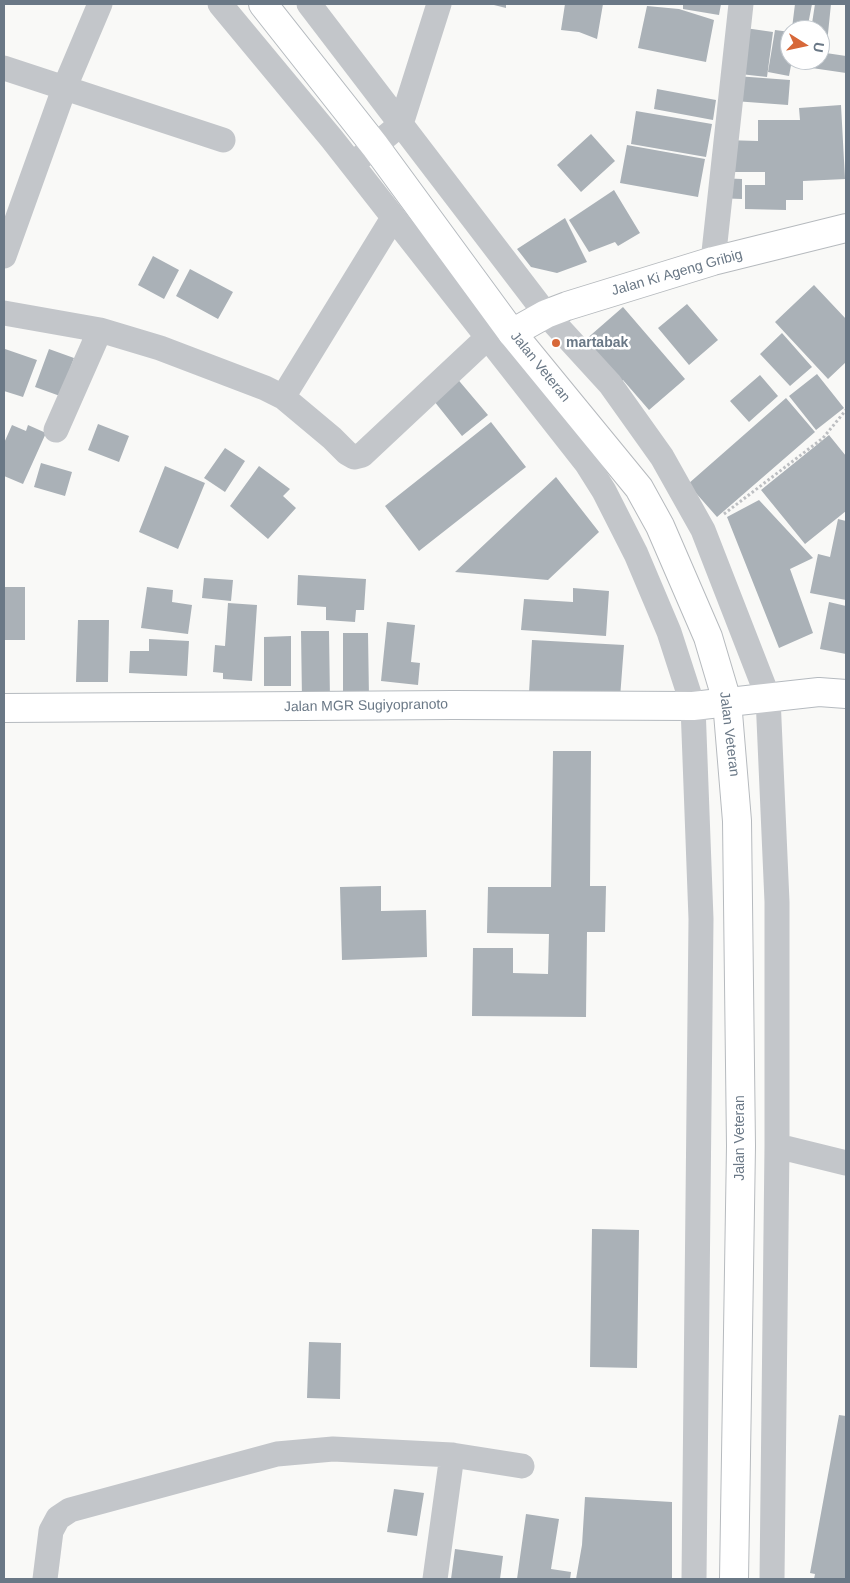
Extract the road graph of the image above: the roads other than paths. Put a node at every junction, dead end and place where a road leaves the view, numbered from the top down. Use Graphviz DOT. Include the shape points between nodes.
graph roads {
  1 [pos="100,4"];
  2 [pos="220,4"];
  3 [pos="263,4"];
  4 [pos="309,4"];
  5 [pos="440,4"];
  6 [pos="741,4"];
  7 [pos="4,68"];
  8 [pos="64,89"];
  9 [pos="401,124"];
  10 [pos="223,140"];
  11 [pos="375,146"];
  12 [pos="352,164"];
  13 [pos="393,218"];
  14 [pos="846,228"];
  15 [pos="4,256"];
  16 [pos="713,260"];
  17 [pos="4,313"];
  18 [pos="546,314"];
  19 [pos="100,330"];
  20 [pos="500,336"];
  21 [pos="283,397"];
  22 [pos="56,430"];
  23 [pos="846,694"];
  24 [pos="768,697"];
  25 [pos="728,701"];
  26 [pos="693,706"];
  27 [pos="4,708"];
  28 [pos="777,1146"];
  29 [pos="846,1163"];
  30 [pos="452,1455"];
  31 [pos="522,1466"];
  32 [pos="45,1579"];
  33 [pos="435,1579"];
  34 [pos="694,1579"];
  35 [pos="734,1579"];
  36 [pos="772,1579"];
  1 -- 8 [label="street"];
  2 -- 12 [label="street"];
  3 -- 11 [label="main road, Jalan Veteran"];
  4 -- 9 [label="street"];
  5 -- 9 [label="street"];
  6 -- 16 [label="street"];
  7 -- 8 [label="street"];
  8 -- 10 [label="street"];
  8 -- 15 [label="street"];
  9 -- 11 [label="street"];
  9 -- 18 [label="street"];
  11 -- 12 [label="street"];
  11 -- 20 [label="main road, Jalan Veteran"];
  12 -- 13 [label="street"];
  13 -- 20 [label="street"];
  13 -- 21 [label="street"];
  14 -- 16 [label="main road, Jalan Ki Ageng Gribig"];
  16 -- 18 [label="main road, Jalan Ki Ageng Gribig"];
  17 -- 19 [label="street"];
  18 -- 20 [label="main road, Jalan Ki Ageng Gribig"];
  18 -- 24 [label="street" via="616,392 662,457 702,530"];
  19 -- 21 [label="street" via="169,352"];
  19 -- 22 [label="street"];
  20 -- 21 [label="street" via="362,456 354,457 347,453"];
  20 -- 25 [label="main road, Jalan Veteran" via="639,488 660,526 708,636"];
  20 -- 26 [label="street" via="604,491 636,554 669,632"];
  23 -- 24 [label="main road, Jalan MGR Sugiyopranoto" via="819,692"];
  24 -- 25 [label="main road, Jalan MGR Sugiyopranoto"];
  24 -- 28 [label="street" via="777,902"];
  25 -- 26 [label="main road, Jalan MGR Sugiyopranoto"];
  25 -- 35 [label="main road, Jalan Veteran" via="737,821 741,1146"];
  26 -- 27 [label="main road, Jalan MGR Sugiyopranoto"];
  26 -- 34 [label="street" via="701,919"];
  28 -- 29 [label="street"];
  28 -- 36 [label="street"];
  30 -- 31 [label="street"];
  30 -- 32 [label="street" via="333,1450 277,1454 70,1510 58,1518 51,1531"];
  30 -- 33 [label="street"];
}
